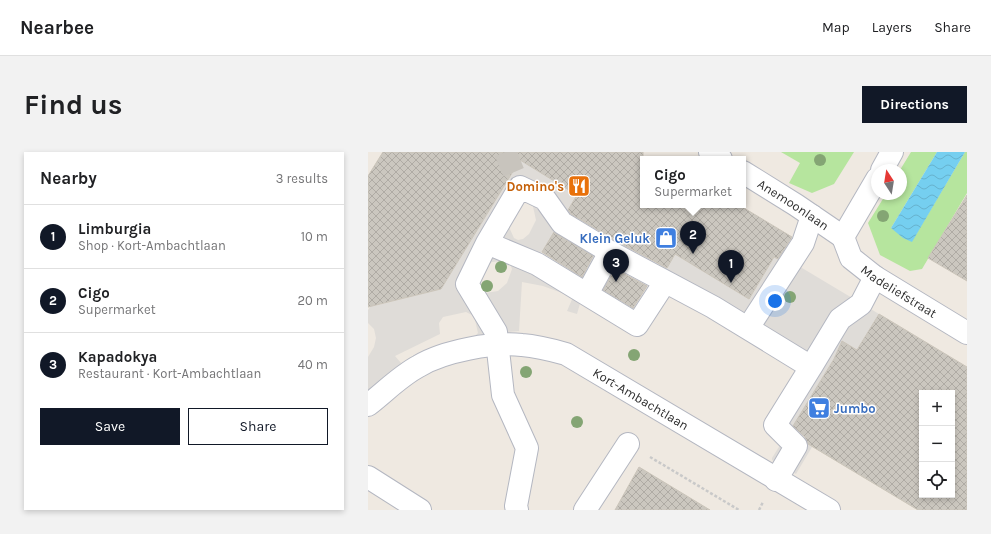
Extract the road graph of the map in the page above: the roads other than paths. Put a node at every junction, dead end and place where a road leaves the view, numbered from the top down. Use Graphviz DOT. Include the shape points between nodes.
graph roads {
  1 [pos="892,152"];
  2 [pos="885,164"];
  3 [pos="746,174"];
  4 [pos="871,188"];
  5 [pos="812,216"];
  6 [pos="843,237"];
  7 [pos="487,243"];
  8 [pos="610,252"];
  9 [pos="875,277"];
  10 [pos="665,282"];
  11 [pos="587,294"];
  12 [pos="748,328"];
  13 [pos="967,333"];
  14 [pos="497,346"];
  15 [pos="811,367"];
  16 [pos="368,405"];
  17 [pos="628,444"];
  18 [pos="368,477"];
  19 [pos="776,480"];
  20 [pos="420,510"];
  21 [pos="517,510"];
  22 [pos="585,510"];
  23 [pos="829,510"];
  1 -- 2 [label="street"];
  3 -- 5 [label="street, Anemoonlaan"];
  4 -- 6 [label="street"];
  5 -- 6 [label="street, Anemoonlaan"];
  5 -- 12 [label="street" via="803,243"];
  6 -- 9 [label="street, Madeliefstraat" via="851,258"];
  7 -- 8 [label="street" via="520,187 545,199 562,223"];
  7 -- 11 [label="street" via="537,264"];
  7 -- 14 [label="street" via="467,284 496,332"];
  8 -- 10 [label="street"];
  8 -- 11 [label="street"];
  9 -- 13 [label="street, Madeliefstraat"];
  9 -- 15 [label="street" via="861,304 840,318"];
  10 -- 11 [label="street" via="637,325"];
  10 -- 12 [label="street"];
  12 -- 15 [label="street"];
  14 -- 16 [label="street, Kort-Ambachtlaan" via="458,351 434,358 405,375"];
  14 -- 19 [label="street, Kort-Ambachtlaan" via="521,344 566,354"];
  14 -- 21 [label="street" via="503,395 527,448"];
  15 -- 19 [label="street" via="775,424 796,446"];
  17 -- 22 [label="street"];
  18 -- 20 [label="street"];
  19 -- 23 [label="street, Kort-Ambachtlaan"];
}
